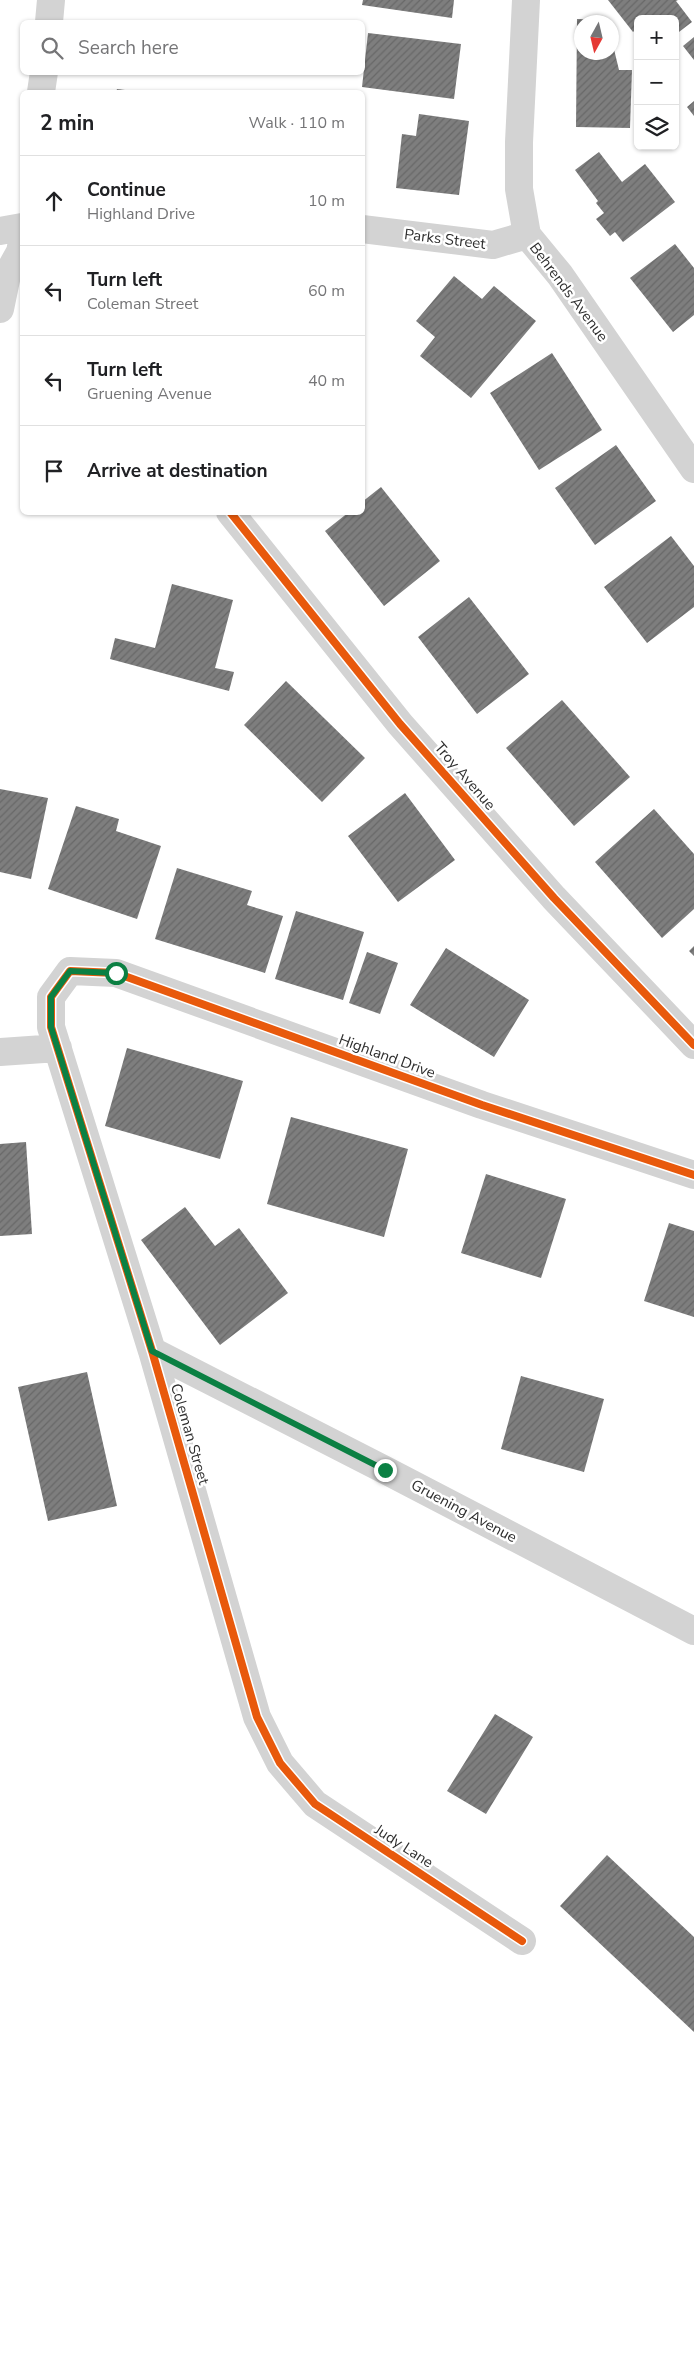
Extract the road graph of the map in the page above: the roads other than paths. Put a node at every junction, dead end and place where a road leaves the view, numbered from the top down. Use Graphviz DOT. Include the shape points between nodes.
graph roads {
  1 [pos="51,0"];
  2 [pos="526,0"];
  3 [pos="49,20"];
  4 [pos="44,75"];
  5 [pos="41,90"];
  6 [pos="365,229"];
  7 [pos="0,231"];
  8 [pos="526,236"];
  9 [pos="20,243"];
  10 [pos="20,248"];
  11 [pos="0,309"];
  12 [pos="694,469"];
  13 [pos="232,515"];
  14 [pos="70,971"];
  15 [pos="694,1045"];
  16 [pos="58,1048"];
  17 [pos="0,1052"];
  18 [pos="694,1176"];
  19 [pos="152,1351"];
  20 [pos="694,1631"];
  21 [pos="280,1763"];
  22 [pos="522,1941"];
  1 -- 3 [label="street"];
  2 -- 8 [label="street, Behrends Avenue" via="519,189"];
  4 -- 5 [label="street"];
  6 -- 8 [label="street, Parks Street" via="493,245"];
  7 -- 9 [label="street"];
  8 -- 12 [label="street, Behrends Avenue" via="560,275"];
  10 -- 11 [label="street" via="7,275"];
  13 -- 15 [label="street, Troy Avenue" via="400,724 554,898"];
  14 -- 16 [label="street, Coleman Street" via="51,997 51,1027"];
  14 -- 18 [label="street, Highland Drive" via="116,973 482,1105"];
  16 -- 17 [label="street"];
  16 -- 19 [label="street, Coleman Street"];
  19 -- 20 [label="street, Gruening Avenue"];
  19 -- 21 [label="street, Coleman Street" via="257,1718"];
  21 -- 22 [label="street, Judy Lane" via="315,1804"];
}
